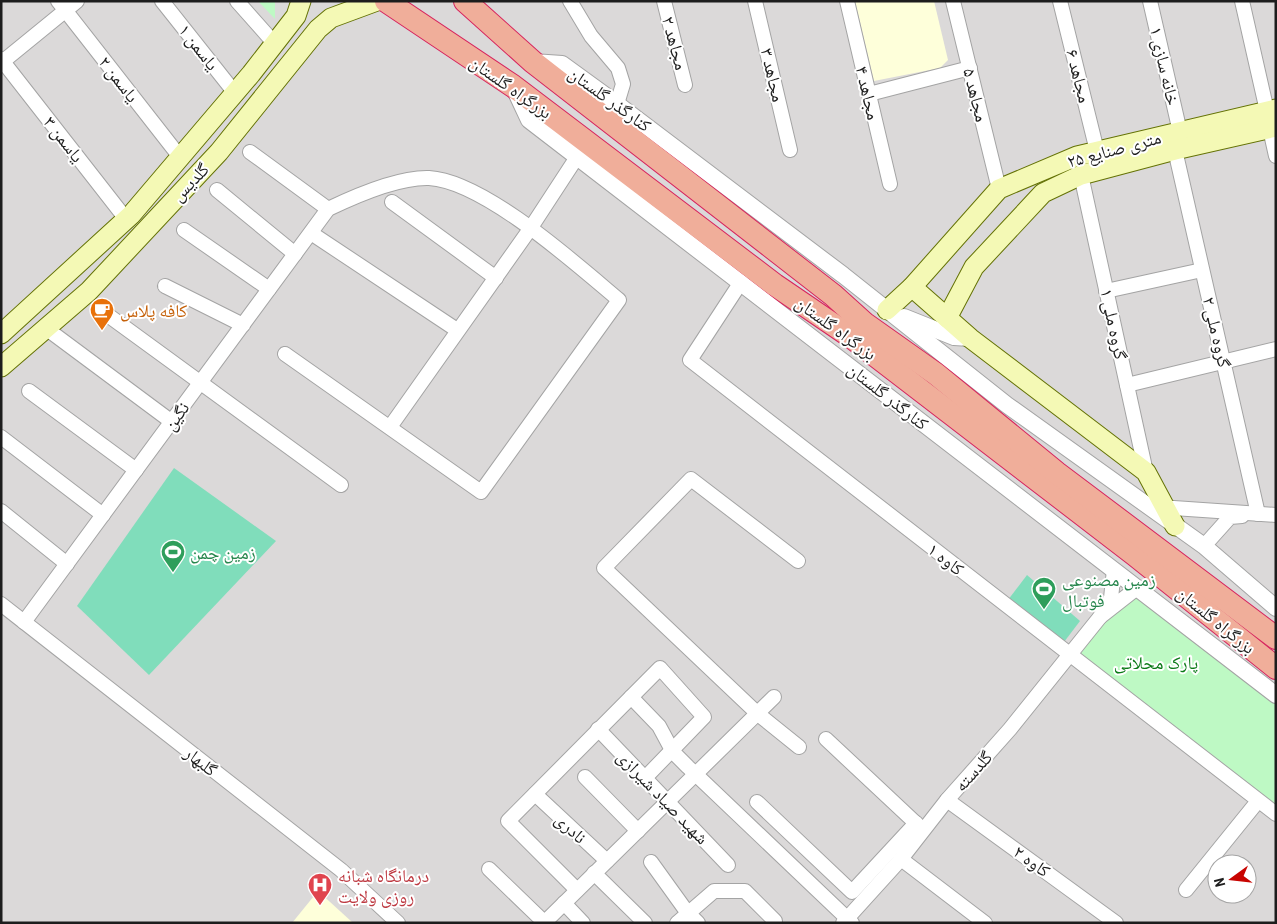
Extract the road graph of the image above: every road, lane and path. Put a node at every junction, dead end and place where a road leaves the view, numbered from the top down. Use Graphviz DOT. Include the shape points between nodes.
graph roads {
  1 [pos="77,1"];
  2 [pos="162,1"];
  3 [pos="236,1"];
  4 [pos="301,1"];
  5 [pos="377,1"];
  6 [pos="386,1"];
  7 [pos="466,1"];
  8 [pos="570,1"];
  9 [pos="664,1"];
  10 [pos="756,1"];
  11 [pos="847,1"];
  12 [pos="953,1"];
  13 [pos="1060,1"];
  14 [pos="1150,1"];
  15 [pos="1242,1"];
  16 [pos="62,6"];
  17 [pos="275,44"];
  18 [pos="2,61"];
  19 [pos="532,62"];
  20 [pos="970,68"];
  21 [pos="686,85"];
  22 [pos="513,86"];
  23 [pos="235,93"];
  24 [pos="869,94"];
  25 [pos="617,104"];
  26 [pos="1272,119"];
  27 [pos="1180,132"];
  28 [pos="790,150"];
  29 [pos="1175,150"];
  30 [pos="1098,151"];
  31 [pos="250,152"];
  32 [pos="1077,156"];
  33 [pos="1276,156"];
  34 [pos="180,157"];
  35 [pos="577,157"];
  36 [pos="1081,176"];
  37 [pos="890,184"];
  38 [pos="999,189"];
  39 [pos="217,190"];
  40 [pos="392,202"];
  41 [pos="328,209"];
  42 [pos="126,219"];
  43 [pos="746,228"];
  44 [pos="530,229"];
  45 [pos="184,230"];
  46 [pos="311,233"];
  47 [pos="766,244"];
  48 [pos="732,252"];
  49 [pos="295,254"];
  50 [pos="1202,270"];
  51 [pos="745,274"];
  52 [pos="496,278"];
  53 [pos="165,286"];
  54 [pos="912,287"];
  55 [pos="269,290"];
  56 [pos="1106,291"];
  57 [pos="887,310"];
  58 [pos="105,313"];
  59 [pos="947,318"];
  60 [pos="243,325"];
  61 [pos="48,329"];
  62 [pos="458,330"];
  63 [pos="1,334"];
  64 [pos="970,338"];
  65 [pos="1276,349"];
  66 [pos="285,354"];
  67 [pos="1223,362"];
  68 [pos="1,367"];
  69 [pos="200,384"];
  70 [pos="1127,385"];
  71 [pos="29,392"];
  72 [pos="172,422"];
  73 [pos="390,427"];
  74 [pos="1,437"];
  75 [pos="136,470"];
  76 [pos="1146,472"];
  77 [pos="341,485"];
  78 [pos="1156,507"];
  79 [pos="1,511"];
  80 [pos="1258,514"];
  81 [pos="103,515"];
  82 [pos="1276,515"];
  83 [pos="1175,526"];
  84 [pos="1204,546"];
  85 [pos="798,561"];
  86 [pos="67,564"];
  87 [pos="1114,570"];
  88 [pos="1137,588"];
  89 [pos="1,604"];
  90 [pos="1276,608"];
  91 [pos="1100,617"];
  92 [pos="24,622"];
  93 [pos="1276,638"];
  94 [pos="1069,655"];
  95 [pos="1276,668"];
  96 [pos="1276,695"];
  97 [pos="631,697"];
  98 [pos="774,697"];
  99 [pos="758,714"];
  100 [pos="598,729"];
  101 [pos="826,739"];
  102 [pos="799,747"];
  103 [pos="673,752"];
  104 [pos="696,774"];
  105 [pos="585,777"];
  106 [pos="645,778"];
  107 [pos="534,794"];
  108 [pos="947,800"];
  109 [pos="1258,801"];
  110 [pos="668,802"];
  111 [pos="757,802"];
  112 [pos="1276,814"];
  113 [pos="919,827"];
  114 [pos="638,831"];
  115 [pos="901,859"];
  116 [pos="607,861"];
  117 [pos="651,862"];
  118 [pos="728,865"];
  119 [pos="489,869"];
  120 [pos="594,873"];
  121 [pos="577,890"];
  122 [pos="1186,890"];
  123 [pos="564,903"];
  124 [pos="687,912"];
  125 [pos="775,921"];
  126 [pos="847,921"];
  127 [pos="544,922"];
  128 [pos="398,923"];
  129 [pos="583,923"];
  130 [pos="645,923"];
  131 [pos="677,923"];
  132 [pos="698,923"];
  133 [pos="985,923"];
  134 [pos="1116,923"];
  1 -- 16 [label="street"];
  2 -- 23 [label="street, یاسمن ۱"];
  3 -- 17 [label="street"];
  4 -- 17 [label="main road, گلدیس" via="296,16"];
  5 -- 61 [label="main road, گلدیس" via="331,18 318,29 219,152 89,291"];
  6 -- 22 [label="highway, بزرگراه گلستان"];
  7 -- 19 [label="highway, بزرگراه گلستان"];
  8 -- 25 [label="street" via="591,36 618,68 622,84"];
  9 -- 21 [label="street, مجاهد ۲"];
  10 -- 28 [label="street, مجاهد ۳"];
  11 -- 24 [label="street, مجاهد ۴"];
  12 -- 20 [label="street, ۵ مجاهد"];
  13 -- 30 [label="street, ۶ مجاهد"];
  14 -- 27 [label="street, خانه سازی ۱"];
  15 -- 26 [label="street"];
  16 -- 18 [label="street"];
  16 -- 34 [label="street, یاسمن ۲"];
  17 -- 23 [label="main road, گلدیس"];
  18 -- 42 [label="street, یاسمن ۳"];
  19 -- 25 [label="street, کنارگذر گلستان" via="562,64"];
  19 -- 43 [label="highway, بزرگراه گلستان"];
  20 -- 24 [label="street"];
  20 -- 38 [label="street, ۵ مجاهد"];
  22 -- 35 [label="street, کنارگذر گلستان" via="529,120"];
  22 -- 48 [label="highway, بزرگراه گلستان"];
  23 -- 34 [label="main road, گلدیس"];
  24 -- 37 [label="street, مجاهد ۴"];
  25 -- 57 [label="street, کنارگذر گلستان"];
  26 -- 27 [label="main road, ۲۵ متری صنایع"];
  26 -- 29 [label="main road, ۲۵ متری صنایع"];
  26 -- 33 [label="street"];
  27 -- 30 [label="main road, ۲۵ متری صنایع"];
  29 -- 36 [label="main road, ۲۵ متری صنایع"];
  29 -- 50 [label="street, گروه ملی ۲"];
  30 -- 32 [label="main road, ۲۵ متری صنایع"];
  31 -- 41 [label="street"];
  32 -- 36 [label="main road"];
  32 -- 38 [label="main road, ۲۵ متری صنایع"];
  34 -- 42 [label="main road, گلدیس"];
  35 -- 44 [label="street"];
  35 -- 51 [label="street, کنارگذر گلستان"];
  36 -- 56 [label="street, گروه ملی ۱"];
  36 -- 59 [label="main road, ۲۵ متری صنایع" via="1043,194 974,267"];
  38 -- 54 [label="main road, ۲۵ متری صنایع"];
  39 -- 49 [label="street"];
  40 -- 52 [label="street"];
  41 -- 44 [label="street" via="360,194 429,178 463,187"];
  41 -- 46 [label="street, نگین"];
  42 -- 63 [label="main road, گلدیس"];
  43 -- 47 [label="highway, بزرگراه گلستان"];
  43 -- 48 [label="highway" via="746,244"];
  44 -- 52 [label="street"];
  44 -- 73 [label="street" via="619,300 481,492"];
  45 -- 55 [label="street"];
  46 -- 49 [label="street, نگین"];
  46 -- 62 [label="street"];
  47 -- 51 [label="highway" via="753,251"];
  47 -- 93 [label="highway, بزرگراه گلستان" via="864,323 936,374 1057,473"];
  48 -- 51 [label="highway, بزرگراه گلستان"];
  49 -- 55 [label="street, نگین"];
  50 -- 56 [label="street"];
  50 -- 67 [label="street, گروه ملی ۲"];
  51 -- 87 [label="street, کنارگذر گلستان"];
  51 -- 94 [label="street, کاوه ۱" via="690,360"];
  51 -- 95 [label="highway, بزرگراه گلستان" via="850,336"];
  52 -- 62 [label="street"];
  53 -- 60 [label="street"];
  54 -- 57 [label="main road, ۲۵ متری صنایع"];
  54 -- 59 [label="main road"];
  55 -- 60 [label="street, نگین"];
  56 -- 70 [label="street, گروه ملی ۱"];
  57 -- 64 [label="street" via="954,337"];
  57 -- 78 [label="street, کنارگذر گلستان" via="1007,405"];
  58 -- 69 [label="street"];
  59 -- 64 [label="main road"];
  60 -- 69 [label="street, نگین"];
  61 -- 68 [label="main road, گلدیس"];
  61 -- 72 [label="street"];
  62 -- 73 [label="street"];
  64 -- 76 [label="main road"];
  65 -- 67 [label="street"];
  66 -- 73 [label="street"];
  67 -- 70 [label="street"];
  67 -- 80 [label="street, گروه ملی ۲"];
  69 -- 72 [label="street, نگین"];
  69 -- 77 [label="street"];
  70 -- 76 [label="street, گروه ملی ۱"];
  71 -- 75 [label="street"];
  72 -- 75 [label="street, نگین"];
  74 -- 81 [label="street"];
  75 -- 81 [label="street, نگین"];
  76 -- 78 [label="main road"];
  78 -- 80 [label="street"];
  78 -- 83 [label="main road"];
  79 -- 86 [label="street"];
  80 -- 82 [label="street"];
  80 -- 84 [label="street" via="1230,518"];
  81 -- 86 [label="street, نگین"];
  83 -- 84 [label="street"];
  84 -- 90 [label="street"];
  85 -- 99 [label="street" via="690,479 604,568"];
  86 -- 92 [label="street, نگین"];
  87 -- 88 [label="street, کنارگذر گلستان"];
  87 -- 91 [label="street" via="1111,598"];
  88 -- 91 [label="street"];
  88 -- 96 [label="street, کنارگذر گلستان"];
  89 -- 92 [label="street, گلبهار"];
  91 -- 94 [label="street, گلدسته"];
  92 -- 128 [label="street, گلبهار" via="341,870"];
  94 -- 108 [label="street, گلدسته"];
  94 -- 109 [label="street, کاوه ۱" via="1112,685"];
  97 -- 100 [label="street"];
  97 -- 103 [label="street" via="659,726"];
  97 -- 103 [label="street" via="660,668 704,717"];
  98 -- 99 [label="street"];
  99 -- 102 [label="street"];
  99 -- 104 [label="street"];
  100 -- 106 [label="street, شهید صیاد شیرازی"];
  100 -- 107 [label="street"];
  101 -- 113 [label="street"];
  103 -- 104 [label="street"];
  103 -- 106 [label="street"];
  104 -- 110 [label="street"];
  104 -- 126 [label="street"];
  105 -- 114 [label="street"];
  106 -- 110 [label="street, شهید صیاد شیرازی"];
  107 -- 116 [label="street, نادری"];
  107 -- 121 [label="street" via="508,821"];
  108 -- 113 [label="street, گلدسته"];
  108 -- 134 [label="street, کاوه ۲"];
  109 -- 112 [label="street, کاوه ۱"];
  109 -- 122 [label="street"];
  110 -- 114 [label="street"];
  110 -- 118 [label="street, شهید صیاد شیرازی"];
  111 -- 113 [label="street" via="852,892"];
  113 -- 115 [label="street, گلدسته"];
  114 -- 116 [label="street"];
  115 -- 126 [label="street, گلدسته"];
  115 -- 133 [label="street"];
  116 -- 120 [label="street"];
  117 -- 124 [label="street"];
  119 -- 127 [label="street"];
  120 -- 121 [label="street"];
  120 -- 130 [label="street"];
  121 -- 123 [label="street"];
  123 -- 127 [label="street"];
  123 -- 129 [label="street"];
  124 -- 125 [label="street" via="714,891 745,891"];
  124 -- 131 [label="street"];
  124 -- 132 [label="street"];
}
